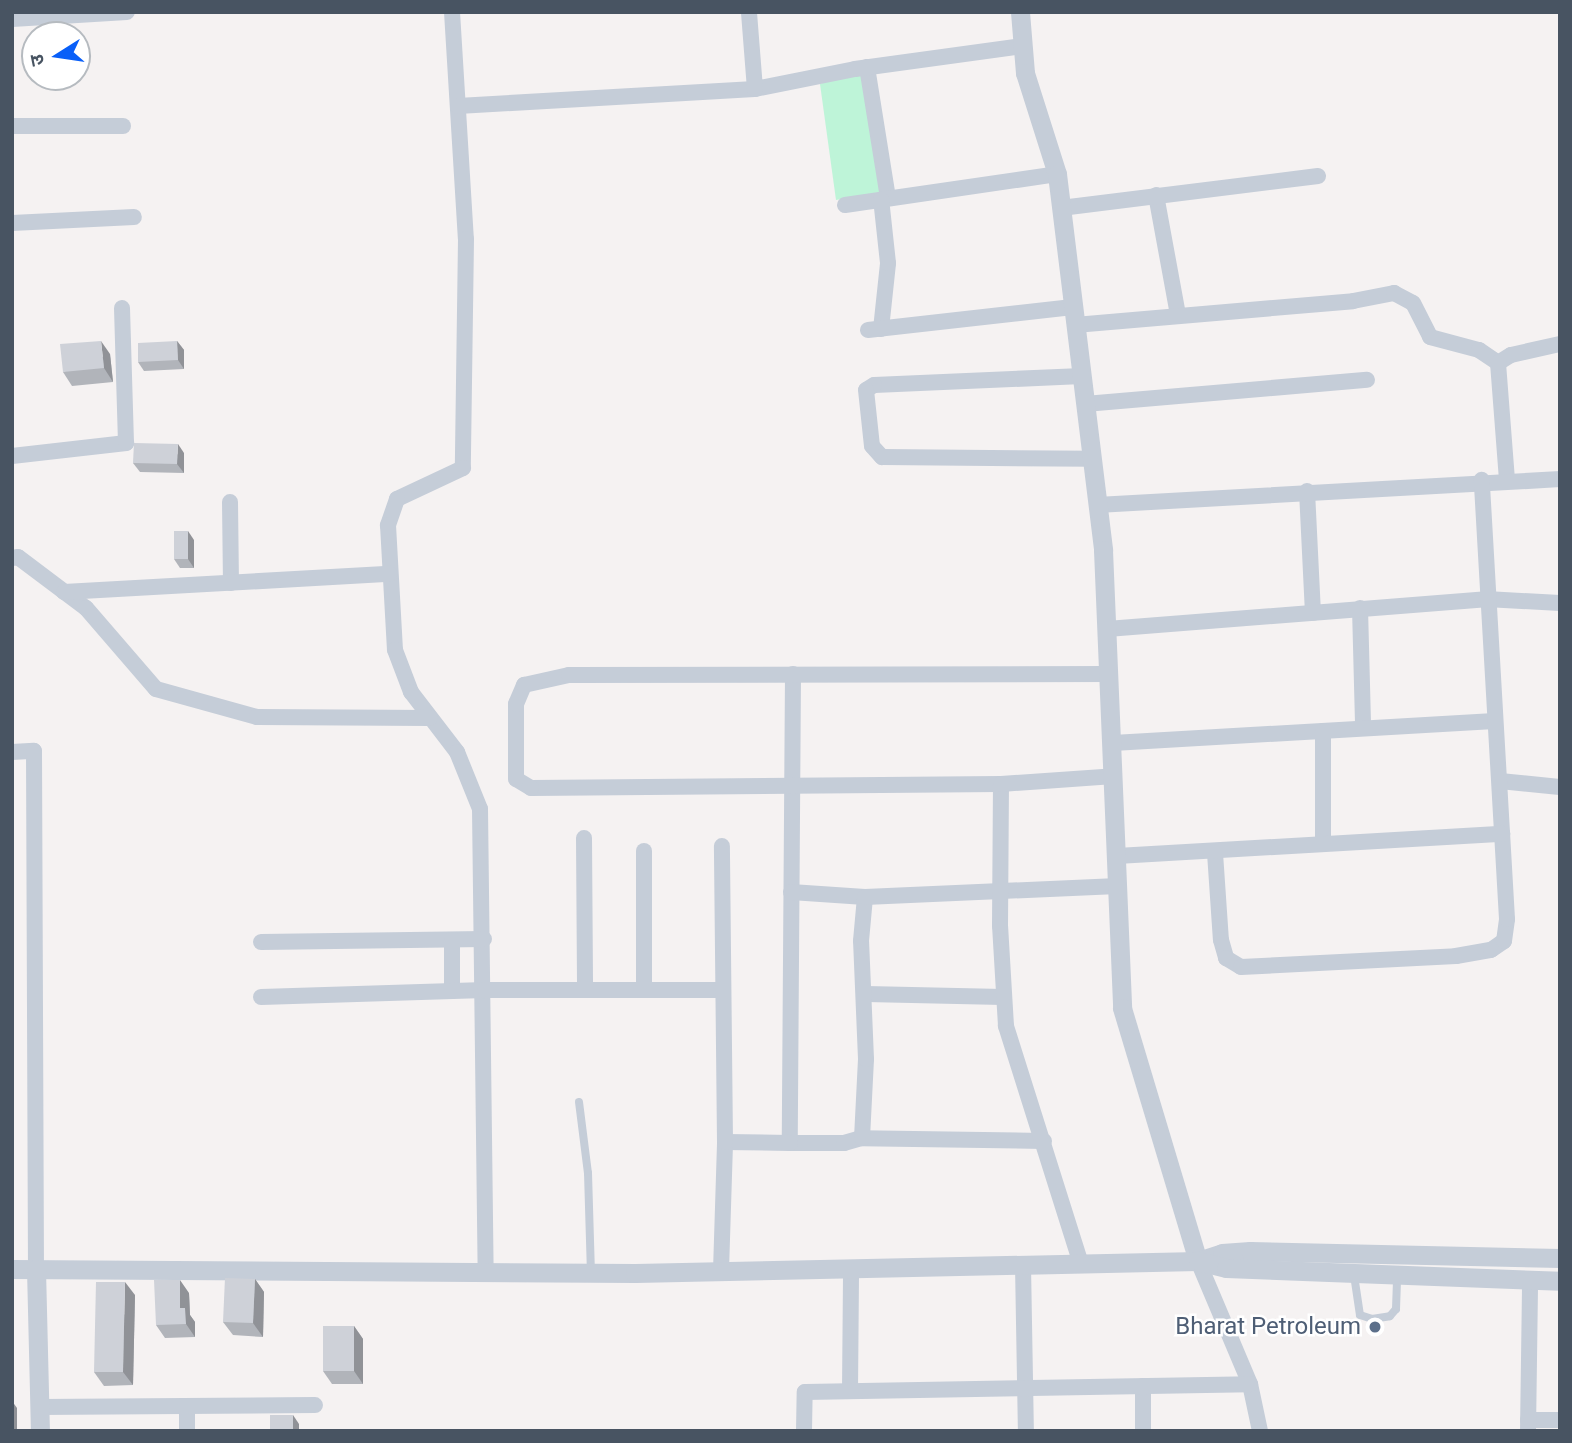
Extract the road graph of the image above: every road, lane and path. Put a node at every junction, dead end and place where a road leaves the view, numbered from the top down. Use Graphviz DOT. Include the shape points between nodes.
graph roads {
  1 [pos="127,12"];
  2 [pos="452,12"];
  3 [pos="749,12"];
  4 [pos="1020,12"];
  5 [pos="12,19"];
  6 [pos="1023,46"];
  7 [pos="867,67"];
  8 [pos="755,89"];
  9 [pos="458,106"];
  10 [pos="123,126"];
  11 [pos="12,127"];
  12 [pos="1057,174"];
  13 [pos="1318,176"];
  14 [pos="1156,195"];
  15 [pos="884,199"];
  16 [pos="845,205"];
  17 [pos="1061,208"];
  18 [pos="134,217"];
  19 [pos="12,223"];
  20 [pos="122,308"];
  21 [pos="1074,316"];
  22 [pos="1178,316"];
  23 [pos="1560,344"];
  24 [pos="1498,363"];
  25 [pos="1082,376"];
  26 [pos="1367,380"];
  27 [pos="1085,404"];
  28 [pos="12,456"];
  29 [pos="1092,459"];
  30 [pos="1507,479"];
  31 [pos="1560,479"];
  32 [pos="1482,480"];
  33 [pos="1307,491"];
  34 [pos="230,502"];
  35 [pos="1097,505"];
  36 [pos="12,558"];
  37 [pos="390,574"];
  38 [pos="231,583"];
  39 [pos="64,592"];
  40 [pos="1486,599"];
  41 [pos="1560,603"];
  42 [pos="1360,608"];
  43 [pos="1313,613"];
  44 [pos="1107,629"];
  45 [pos="793,674"];
  46 [pos="1109,674"];
  47 [pos="430,718"];
  48 [pos="1494,720"];
  49 [pos="1363,726"];
  50 [pos="1324,731"];
  51 [pos="1113,743"];
  52 [pos="12,752"];
  53 [pos="1114,776"];
  54 [pos="1500,780"];
  55 [pos="794,783"];
  56 [pos="1001,784"];
  57 [pos="1560,787"];
  58 [pos="1502,834"];
  59 [pos="584,838"];
  60 [pos="1323,844"];
  61 [pos="722,846"];
  62 [pos="645,851"];
  63 [pos="1215,853"];
  64 [pos="1117,856"];
  65 [pos="1118,887"];
  66 [pos="1001,889"];
  67 [pos="791,892"];
  68 [pos="864,897"];
  69 [pos="484,939"];
  70 [pos="452,940"];
  71 [pos="261,942"];
  72 [pos="643,989"];
  73 [pos="485,990"];
  74 [pos="585,990"];
  75 [pos="721,990"];
  76 [pos="452,991"];
  77 [pos="866,994"];
  78 [pos="261,997"];
  79 [pos="1003,997"];
  80 [pos="579,1102"];
  81 [pos="862,1138"];
  82 [pos="1044,1141"];
  83 [pos="725,1142"];
  84 [pos="790,1143"];
  85 [pos="1530,1257"];
  86 [pos="1560,1258"];
  87 [pos="1198,1261"];
  88 [pos="1081,1264"];
  89 [pos="1023,1265"];
  90 [pos="851,1268"];
  91 [pos="12,1269"];
  92 [pos="36,1269"];
  93 [pos="721,1271"];
  94 [pos="486,1272"];
  95 [pos="591,1273"];
  96 [pos="1354,1274"];
  97 [pos="1397,1276"];
  98 [pos="1530,1280"];
  99 [pos="1560,1281"];
  100 [pos="1250,1384"];
  101 [pos="1143,1386"];
  102 [pos="1025,1387"];
  103 [pos="850,1391"];
  104 [pos="315,1405"];
  105 [pos="187,1406"];
  106 [pos="39,1407"];
  107 [pos="1560,1420"];
  108 [pos="1528,1425"];
  109 [pos="40,1431"];
  110 [pos="187,1431"];
  111 [pos="804,1431"];
  112 [pos="1026,1431"];
  113 [pos="1143,1431"];
  114 [pos="1259,1431"];
  1 -- 5 [label="street"];
  2 -- 9 [label="street"];
  3 -- 8 [label="street"];
  4 -- 6 [label="street"];
  6 -- 7 [label="street"];
  6 -- 12 [label="street" via="1025,73"];
  7 -- 8 [label="street"];
  7 -- 15 [label="street"];
  8 -- 9 [label="street"];
  9 -- 37 [label="street" via="466,239 463,468 397,499 388,525"];
  10 -- 11 [label="street"];
  12 -- 15 [label="street"];
  12 -- 17 [label="street"];
  13 -- 14 [label="street"];
  14 -- 17 [label="street"];
  14 -- 22 [label="street"];
  15 -- 16 [label="street"];
  15 -- 21 [label="street" via="888,264 875,330"];
  17 -- 21 [label="street"];
  18 -- 19 [label="street"];
  20 -- 28 [label="street" via="126,443"];
  21 -- 22 [label="street"];
  21 -- 25 [label="street"];
  22 -- 24 [label="street" via="1353,301 1394,293 1413,303 1430,337 1479,350"];
  23 -- 24 [label="street" via="1511,355"];
  24 -- 30 [label="street"];
  25 -- 27 [label="street"];
  25 -- 29 [label="street" via="874,385 866,390 872,446 882,457"];
  26 -- 27 [label="street"];
  27 -- 29 [label="street"];
  29 -- 35 [label="street"];
  30 -- 31 [label="street"];
  30 -- 32 [label="street"];
  32 -- 33 [label="street"];
  32 -- 40 [label="street"];
  33 -- 35 [label="street"];
  33 -- 43 [label="street"];
  34 -- 38 [label="street"];
  35 -- 44 [label="street"];
  36 -- 39 [label="street" via="18,557"];
  37 -- 38 [label="street"];
  37 -- 47 [label="street" via="395,650 411,692"];
  38 -- 39 [label="street"];
  39 -- 47 [label="street" via="86,608 156,689 257,717"];
  40 -- 41 [label="street"];
  40 -- 42 [label="street"];
  40 -- 48 [label="street"];
  42 -- 43 [label="street"];
  42 -- 49 [label="street"];
  43 -- 44 [label="street"];
  44 -- 46 [label="street"];
  45 -- 46 [label="street"];
  45 -- 55 [label="street"];
  45 -- 55 [label="street" via="578,675 533,682 518,692 513,754 516,779 531,788"];
  46 -- 51 [label="street"];
  47 -- 69 [label="street" via="457,752 480,809"];
  48 -- 49 [label="street"];
  48 -- 54 [label="street"];
  49 -- 50 [label="street"];
  50 -- 51 [label="street"];
  50 -- 60 [label="street"];
  51 -- 53 [label="street"];
  52 -- 92 [label="street" via="34,751"];
  53 -- 56 [label="street"];
  53 -- 64 [label="street"];
  54 -- 57 [label="street"];
  54 -- 58 [label="street"];
  55 -- 56 [label="street"];
  55 -- 67 [label="street"];
  56 -- 66 [label="street"];
  58 -- 60 [label="street"];
  58 -- 63 [label="street" via="1504,941 1491,950 1456,956 1241,967 1226,958 1220,940"];
  59 -- 74 [label="street"];
  60 -- 63 [label="street"];
  61 -- 75 [label="street"];
  62 -- 72 [label="street"];
  63 -- 64 [label="street"];
  64 -- 65 [label="street"];
  65 -- 66 [label="street"];
  65 -- 87 [label="street" via="1122,1008"];
  66 -- 68 [label="street"];
  66 -- 79 [label="street"];
  67 -- 68 [label="street"];
  67 -- 84 [label="street"];
  68 -- 77 [label="street" via="861,941"];
  69 -- 70 [label="street"];
  69 -- 73 [label="street"];
  70 -- 71 [label="street"];
  70 -- 76 [label="street"];
  72 -- 74 [label="street"];
  72 -- 75 [label="street"];
  73 -- 74 [label="street"];
  73 -- 76 [label="street"];
  73 -- 94 [label="street"];
  75 -- 83 [label="street"];
  76 -- 78 [label="street"];
  77 -- 79 [label="street"];
  77 -- 81 [label="street"];
  79 -- 82 [label="street" via="1014,1059"];
  80 -- 95 [label="lane" via="588,1173"];
  81 -- 82 [label="street"];
  81 -- 84 [label="street" via="844,1143"];
  82 -- 88 [label="street"];
  83 -- 84 [label="street"];
  83 -- 93 [label="street"];
  85 -- 86 [label="street"];
  85 -- 87 [label="street" via="1250,1251"];
  85 -- 98 [label="street"];
  87 -- 88 [label="street"];
  87 -- 96 [label="street" via="1226,1268"];
  87 -- 100 [label="street"];
  88 -- 89 [label="street"];
  89 -- 90 [label="street"];
  89 -- 102 [label="street"];
  90 -- 93 [label="street"];
  90 -- 103 [label="street"];
  91 -- 92 [label="street"];
  92 -- 94 [label="street"];
  92 -- 106 [label="street"];
  93 -- 95 [label="street"];
  94 -- 95 [label="street"];
  96 -- 97 [label="street"];
  96 -- 97 [label="lane" via="1360,1315 1372,1319 1390,1316 1396,1309"];
  97 -- 98 [label="street"];
  98 -- 99 [label="street"];
  98 -- 108 [label="street"];
  100 -- 101 [label="street"];
  100 -- 114 [label="street"];
  101 -- 102 [label="street"];
  101 -- 113 [label="street"];
  102 -- 103 [label="street"];
  102 -- 112 [label="street"];
  103 -- 111 [label="street" via="805,1392"];
  104 -- 105 [label="street"];
  105 -- 106 [label="street"];
  105 -- 110 [label="street"];
  106 -- 109 [label="street"];
  107 -- 108 [label="street"];
}
